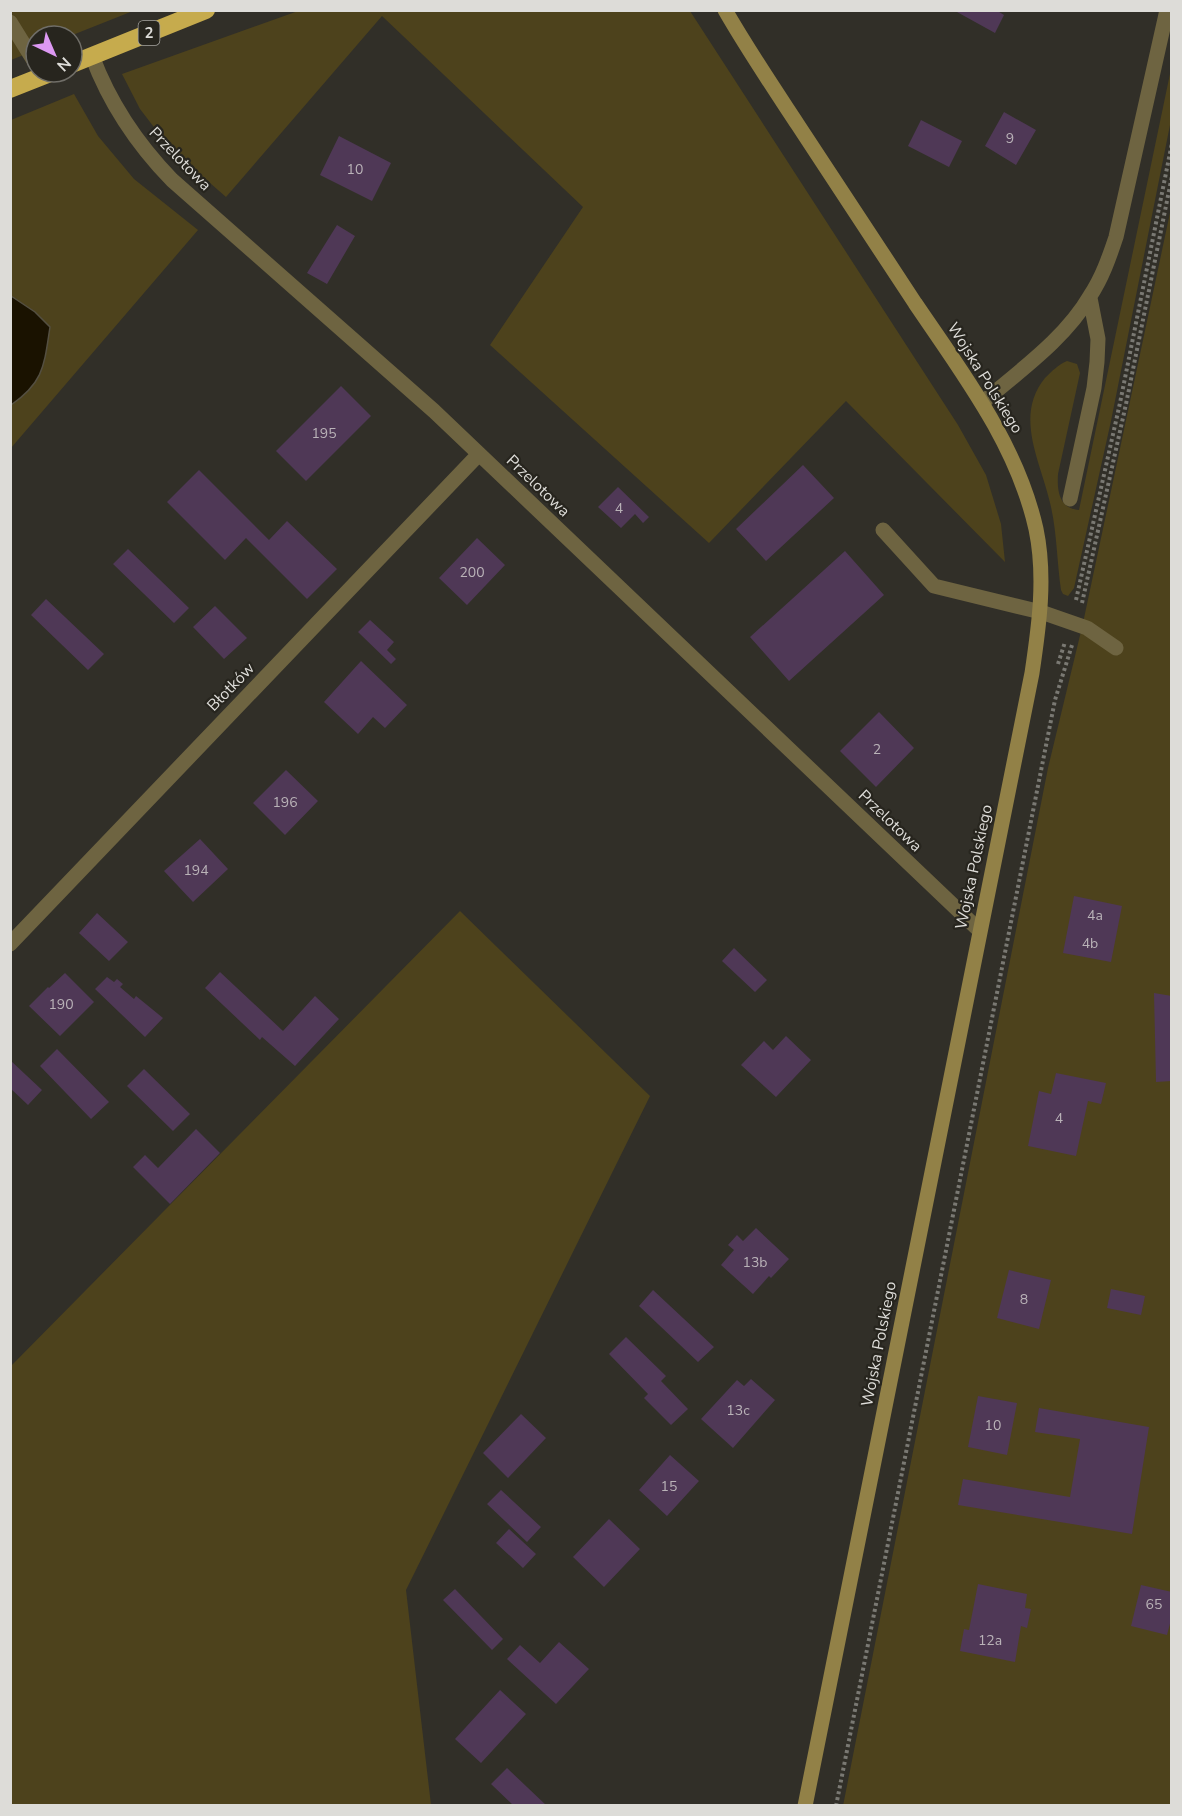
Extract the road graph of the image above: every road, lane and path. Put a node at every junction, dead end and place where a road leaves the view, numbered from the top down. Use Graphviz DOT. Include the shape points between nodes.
graph roads {
  1 [pos="206,10"];
  2 [pos="725,10"];
  3 [pos="1167,10"];
  4 [pos="10,22"];
  5 [pos="24,43"];
  6 [pos="92,56"];
  7 [pos="84,59"];
  8 [pos="24,81"];
  9 [pos="10,89"];
  10 [pos="1172,176"];
  11 [pos="1090,298"];
  12 [pos="982,403"];
  13 [pos="478,454"];
  14 [pos="1070,499"];
  15 [pos="882,530"];
  16 [pos="1041,612"];
  17 [pos="1078,625"];
  18 [pos="1116,648"];
  19 [pos="979,930"];
  20 [pos="10,944"];
  21 [pos="805,1806"];
  22 [pos="836,1806"];
  1 -- 6 [label="highway, 2"];
  2 -- 12 [label="street, Wojska Polskiego"];
  3 -- 11 [label="street" via="1116,237"];
  4 -- 5 [label="street"];
  6 -- 7 [label="highway, 2"];
  6 -- 13 [label="street, Przelotowa" via="125,123 171,180"];
  8 -- 9 [label="highway"];
  10 -- 17 [label="path"];
  11 -- 12 [label="street" via="1061,332"];
  11 -- 14 [label="street" via="1098,339 1097,362"];
  12 -- 16 [label="street, Wojska Polskiego" via="1025,489 1036,531"];
  13 -- 19 [label="street, Przelotowa"];
  13 -- 20 [label="street, Błotków"];
  15 -- 16 [label="street" via="934,586"];
  16 -- 17 [label="street"];
  16 -- 19 [label="street, Wojska Polskiego"];
  17 -- 18 [label="street"];
  17 -- 22 [label="path" via="1055,700"];
  19 -- 21 [label="street, Wojska Polskiego"];
}
